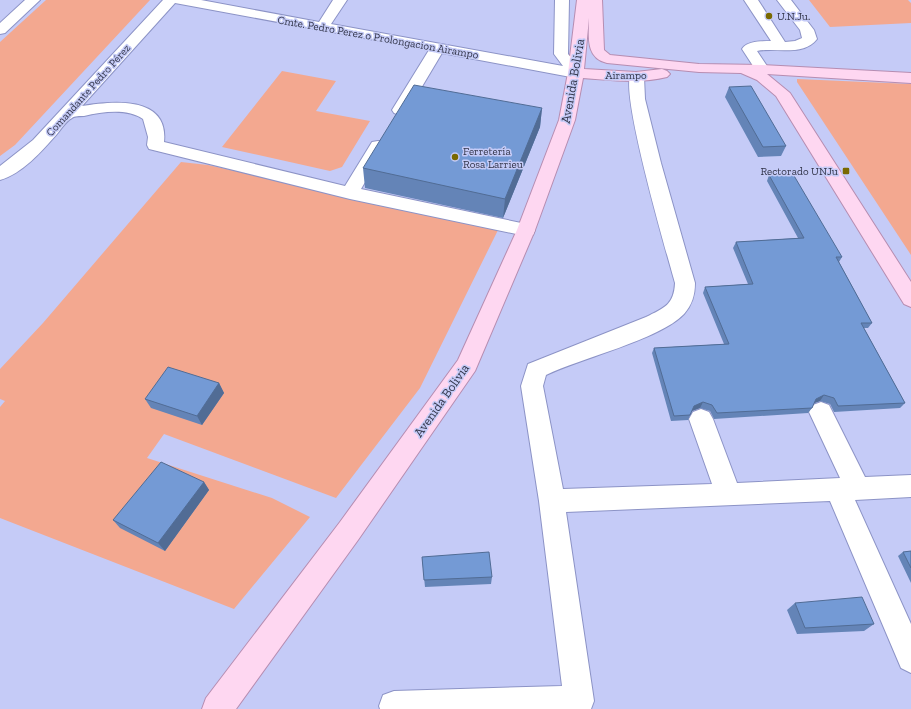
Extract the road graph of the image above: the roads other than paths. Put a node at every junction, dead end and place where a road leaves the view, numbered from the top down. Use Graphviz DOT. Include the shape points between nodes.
graph roads {
  1 [pos="33,0"];
  2 [pos="170,0"];
  3 [pos="179,0"];
  4 [pos="340,0"];
  5 [pos="562,0"];
  6 [pos="584,0"];
  7 [pos="594,0"];
  8 [pos="751,0"];
  9 [pos="784,0"];
  10 [pos="323,26"];
  11 [pos="0,30"];
  12 [pos="781,46"];
  13 [pos="438,48"];
  14 [pos="598,53"];
  15 [pos="911,65"];
  16 [pos="699,68"];
  17 [pos="739,69"];
  18 [pos="762,69"];
  19 [pos="576,73"];
  20 [pos="876,76"];
  21 [pos="636,77"];
  22 [pos="911,78"];
  23 [pos="66,114"];
  24 [pos="0,174"];
  25 [pos="350,193"];
  26 [pos="526,230"];
  27 [pos="911,299"];
  28 [pos="821,412"];
  29 [pos="702,420"];
  30 [pos="911,486"];
  31 [pos="848,490"];
  32 [pos="728,495"];
  33 [pos="552,501"];
  34 [pos="911,658"];
  35 [pos="580,705"];
  36 [pos="394,706"];
  37 [pos="217,709"];
  1 -- 11 [label="street"];
  2 -- 23 [label="street, Comandante Pedro Pérez"];
  3 -- 10 [label="street, Cmte. Pedro Perez o Prolongacion Airampo"];
  4 -- 10 [label="street"];
  5 -- 19 [label="street" via="561,54"];
  6 -- 19 [label="main road, Avenida Bolivia"];
  7 -- 14 [label="main road, Avenida Bolivia"];
  8 -- 12 [label="street"];
  9 -- 12 [label="street" via="807,30 810,39 799,44"];
  10 -- 13 [label="street, Cmte. Pedro Perez o Prolongacion Airampo"];
  12 -- 18 [label="street" via="759,46 749,49"];
  13 -- 19 [label="street, Cmte. Pedro Perez o Prolongacion Airampo"];
  13 -- 25 [label="street"];
  14 -- 16 [label="main road, Airampo" via="607,59"];
  15 -- 20 [label="main road"];
  16 -- 17 [label="main road, Airampo"];
  16 -- 21 [label="main road, Airampo"];
  17 -- 18 [label="main road, Airampo"];
  17 -- 27 [label="main road" via="762,77 782,93"];
  18 -- 20 [label="main road, Airampo"];
  19 -- 21 [label="main road, Airampo"];
  19 -- 26 [label="main road, Avenida Bolivia" via="567,120"];
  20 -- 22 [label="main road, Airampo"];
  21 -- 33 [label="street" via="637,99 685,283 685,294 681,304 670,315 634,333 554,360 536,370 532,386"];
  23 -- 24 [label="street, Comandante Pedro Pérez" via="39,144"];
  23 -- 25 [label="street" via="104,108 134,110 151,117 156,137 154,145"];
  25 -- 26 [label="street"];
  26 -- 37 [label="main road, Avenida Bolivia" via="467,365 350,531"];
  28 -- 31 [label="street"];
  29 -- 32 [label="street"];
  30 -- 31 [label="street"];
  31 -- 32 [label="street"];
  31 -- 34 [label="street"];
  32 -- 33 [label="street"];
  33 -- 35 [label="street"];
  35 -- 36 [label="street"];
}
